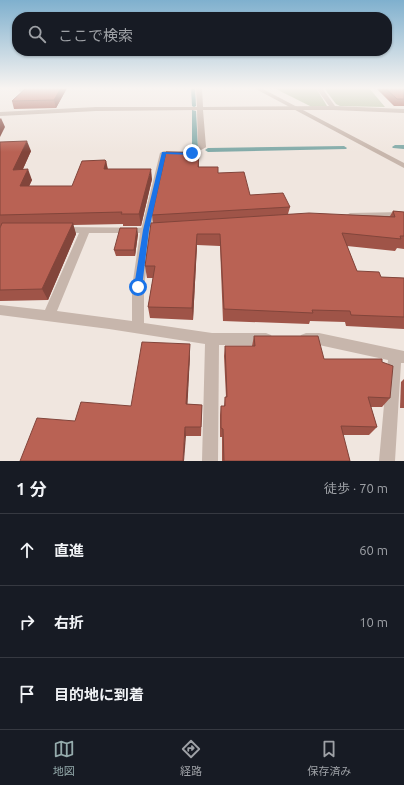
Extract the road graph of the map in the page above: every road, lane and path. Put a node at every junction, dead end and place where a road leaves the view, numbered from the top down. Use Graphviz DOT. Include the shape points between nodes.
graph roads {
  1 [pos="200,109"];
  2 [pos="86,110"];
  3 [pos="300,110"];
  4 [pos="369,110"];
  5 [pos="404,111"];
  6 [pos="0,114"];
  7 [pos="404,166"];
  8 [pos="404,215"];
  9 [pos="342,216"];
  10 [pos="55,230"];
  11 [pos="85,230"];
  12 [pos="146,230"];
  13 [pos="172,230"];
  14 [pos="0,310"];
  15 [pos="49,316"];
  16 [pos="138,328"];
  17 [pos="212,339"];
  18 [pos="280,339"];
  19 [pos="296,339"];
  20 [pos="399,356"];
  21 [pos="210,461"];
  22 [pos="388,461"];
  1 -- 12 [label="street" via="202,147 192,153 164,153"];
  2 -- 6 [label="street"];
  3 -- 7 [label="street"];
  4 -- 5 [label="street"];
  8 -- 9 [label="street"];
  10 -- 11 [label="street"];
  11 -- 12 [label="street"];
  11 -- 15 [label="street"];
  12 -- 13 [label="street"];
  12 -- 16 [label="street" via="138,287"];
  14 -- 15 [label="street"];
  15 -- 16 [label="street"];
  16 -- 17 [label="street"];
  17 -- 18 [label="street"];
  17 -- 21 [label="street"];
  19 -- 20 [label="street" via="319,339"];
  20 -- 22 [label="street"];
}
